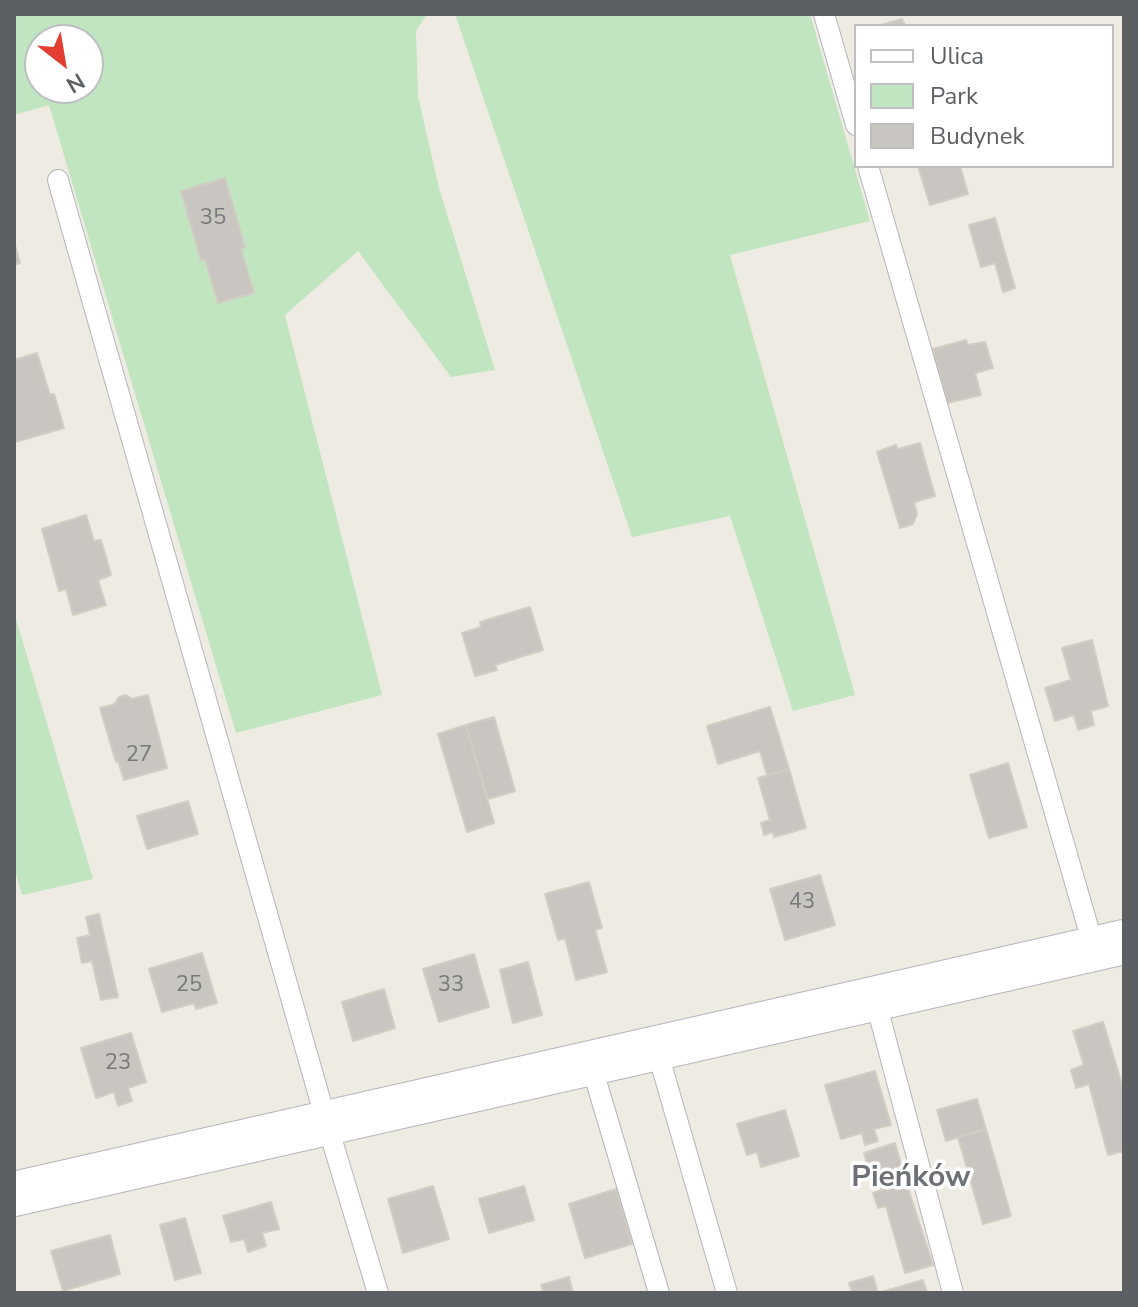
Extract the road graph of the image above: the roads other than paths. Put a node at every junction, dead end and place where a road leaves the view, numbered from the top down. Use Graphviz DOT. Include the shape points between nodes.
graph roads {
  1 [pos="824,14"];
  2 [pos="854,118"];
  3 [pos="869,168"];
  4 [pos="58,180"];
  5 [pos="1109,945"];
  6 [pos="875,999"];
  7 [pos="657,1050"];
  8 [pos="591,1064"];
  9 [pos="327,1124"];
  10 [pos="14,1194"];
  11 [pos="378,1293"];
  12 [pos="659,1293"];
  13 [pos="727,1293"];
  14 [pos="953,1293"];
  1 -- 2 [label="lane"];
  3 -- 5 [label="lane"];
  4 -- 9 [label="lane"];
  5 -- 6 [label="street"];
  6 -- 7 [label="street"];
  6 -- 14 [label="lane"];
  7 -- 8 [label="street"];
  7 -- 13 [label="lane"];
  8 -- 9 [label="street"];
  8 -- 12 [label="lane"];
  9 -- 10 [label="street"];
  9 -- 11 [label="lane"];
}
